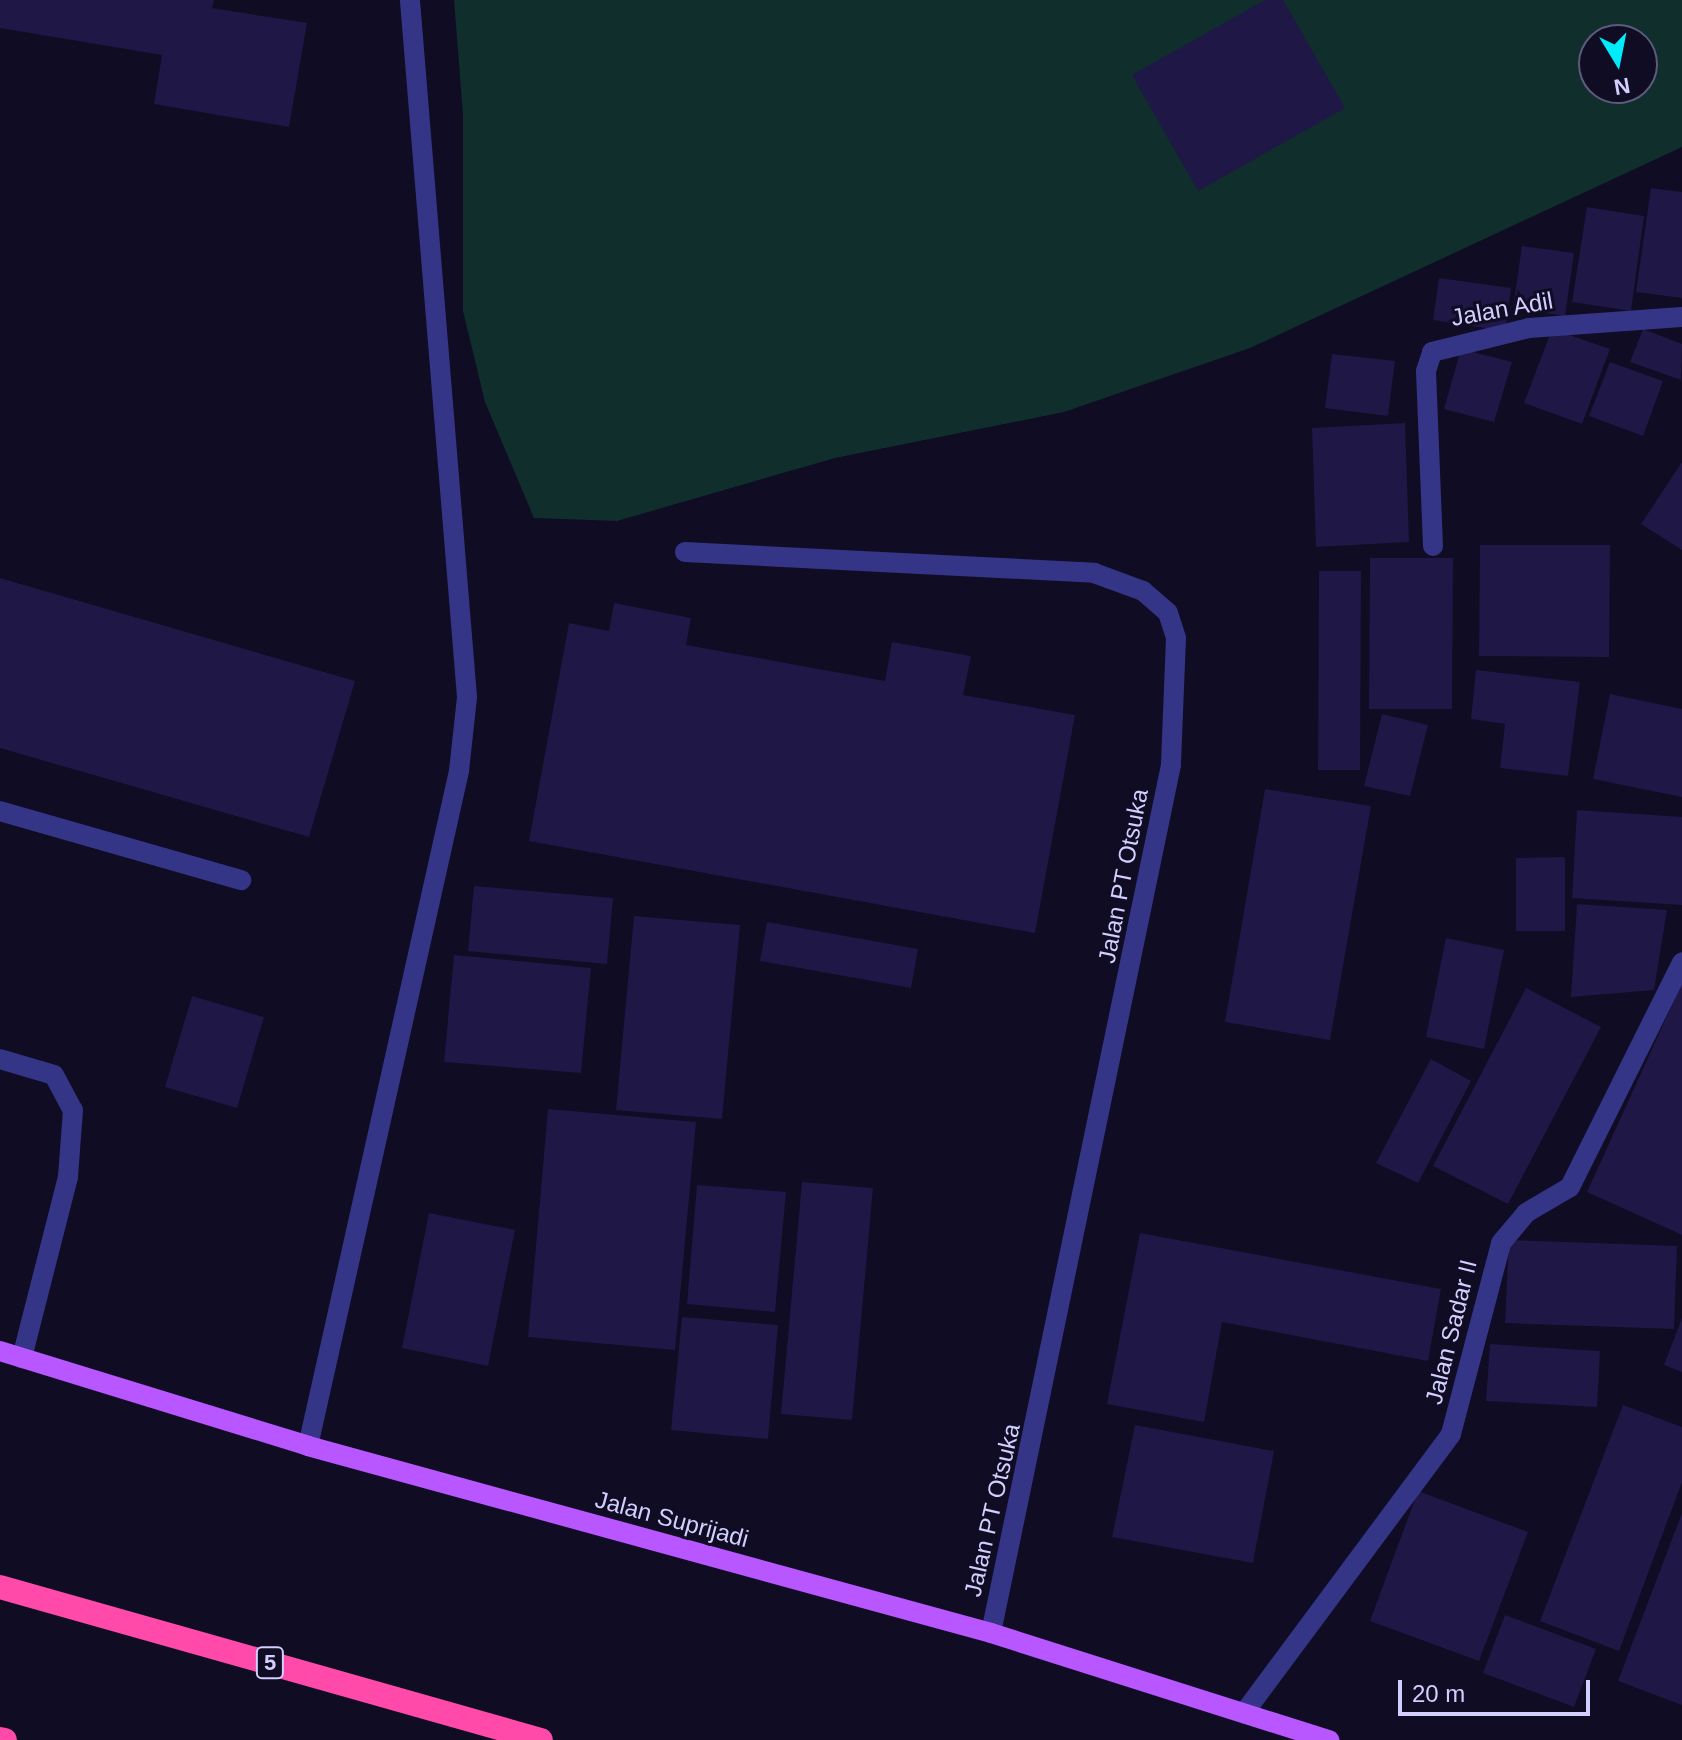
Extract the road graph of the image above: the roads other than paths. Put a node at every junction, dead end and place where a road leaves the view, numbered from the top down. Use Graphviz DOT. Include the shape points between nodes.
graph roads {
  1 [pos="410,0"];
  2 [pos="1682,317"];
  3 [pos="1433,546"];
  4 [pos="685,552"];
  5 [pos="0,811"];
  6 [pos="241,880"];
  7 [pos="1682,962"];
  8 [pos="0,1059"];
  9 [pos="0,1351"];
  10 [pos="22,1358"];
  11 [pos="308,1446"];
  12 [pos="0,1587"];
  13 [pos="991,1633"];
  14 [pos="1247,1709"];
  15 [pos="541,1740"];
  16 [pos="1329,1740"];
  1 -- 11 [label="street" via="467,697 459,771"];
  2 -- 3 [label="street, Jalan Adil" via="1529,328 1432,352 1426,371"];
  4 -- 13 [label="street, Jalan PT Otsuka" via="1094,573 1143,591 1168,613 1176,638 1171,765"];
  5 -- 6 [label="street"];
  7 -- 14 [label="street, Jalan Sadar II" via="1570,1187 1526,1213 1501,1243 1451,1434"];
  8 -- 10 [label="street" via="54,1075 73,1110 68,1177"];
  9 -- 10 [label="main road, Jalan Suprijadi"];
  10 -- 11 [label="main road, Jalan Suprijadi"];
  11 -- 13 [label="main road, Jalan Suprijadi"];
  12 -- 15 [label="highway, 5"];
  13 -- 14 [label="main road, Jalan Suprijadi"];
  14 -- 16 [label="main road, Jalan Suprijadi"];
}
